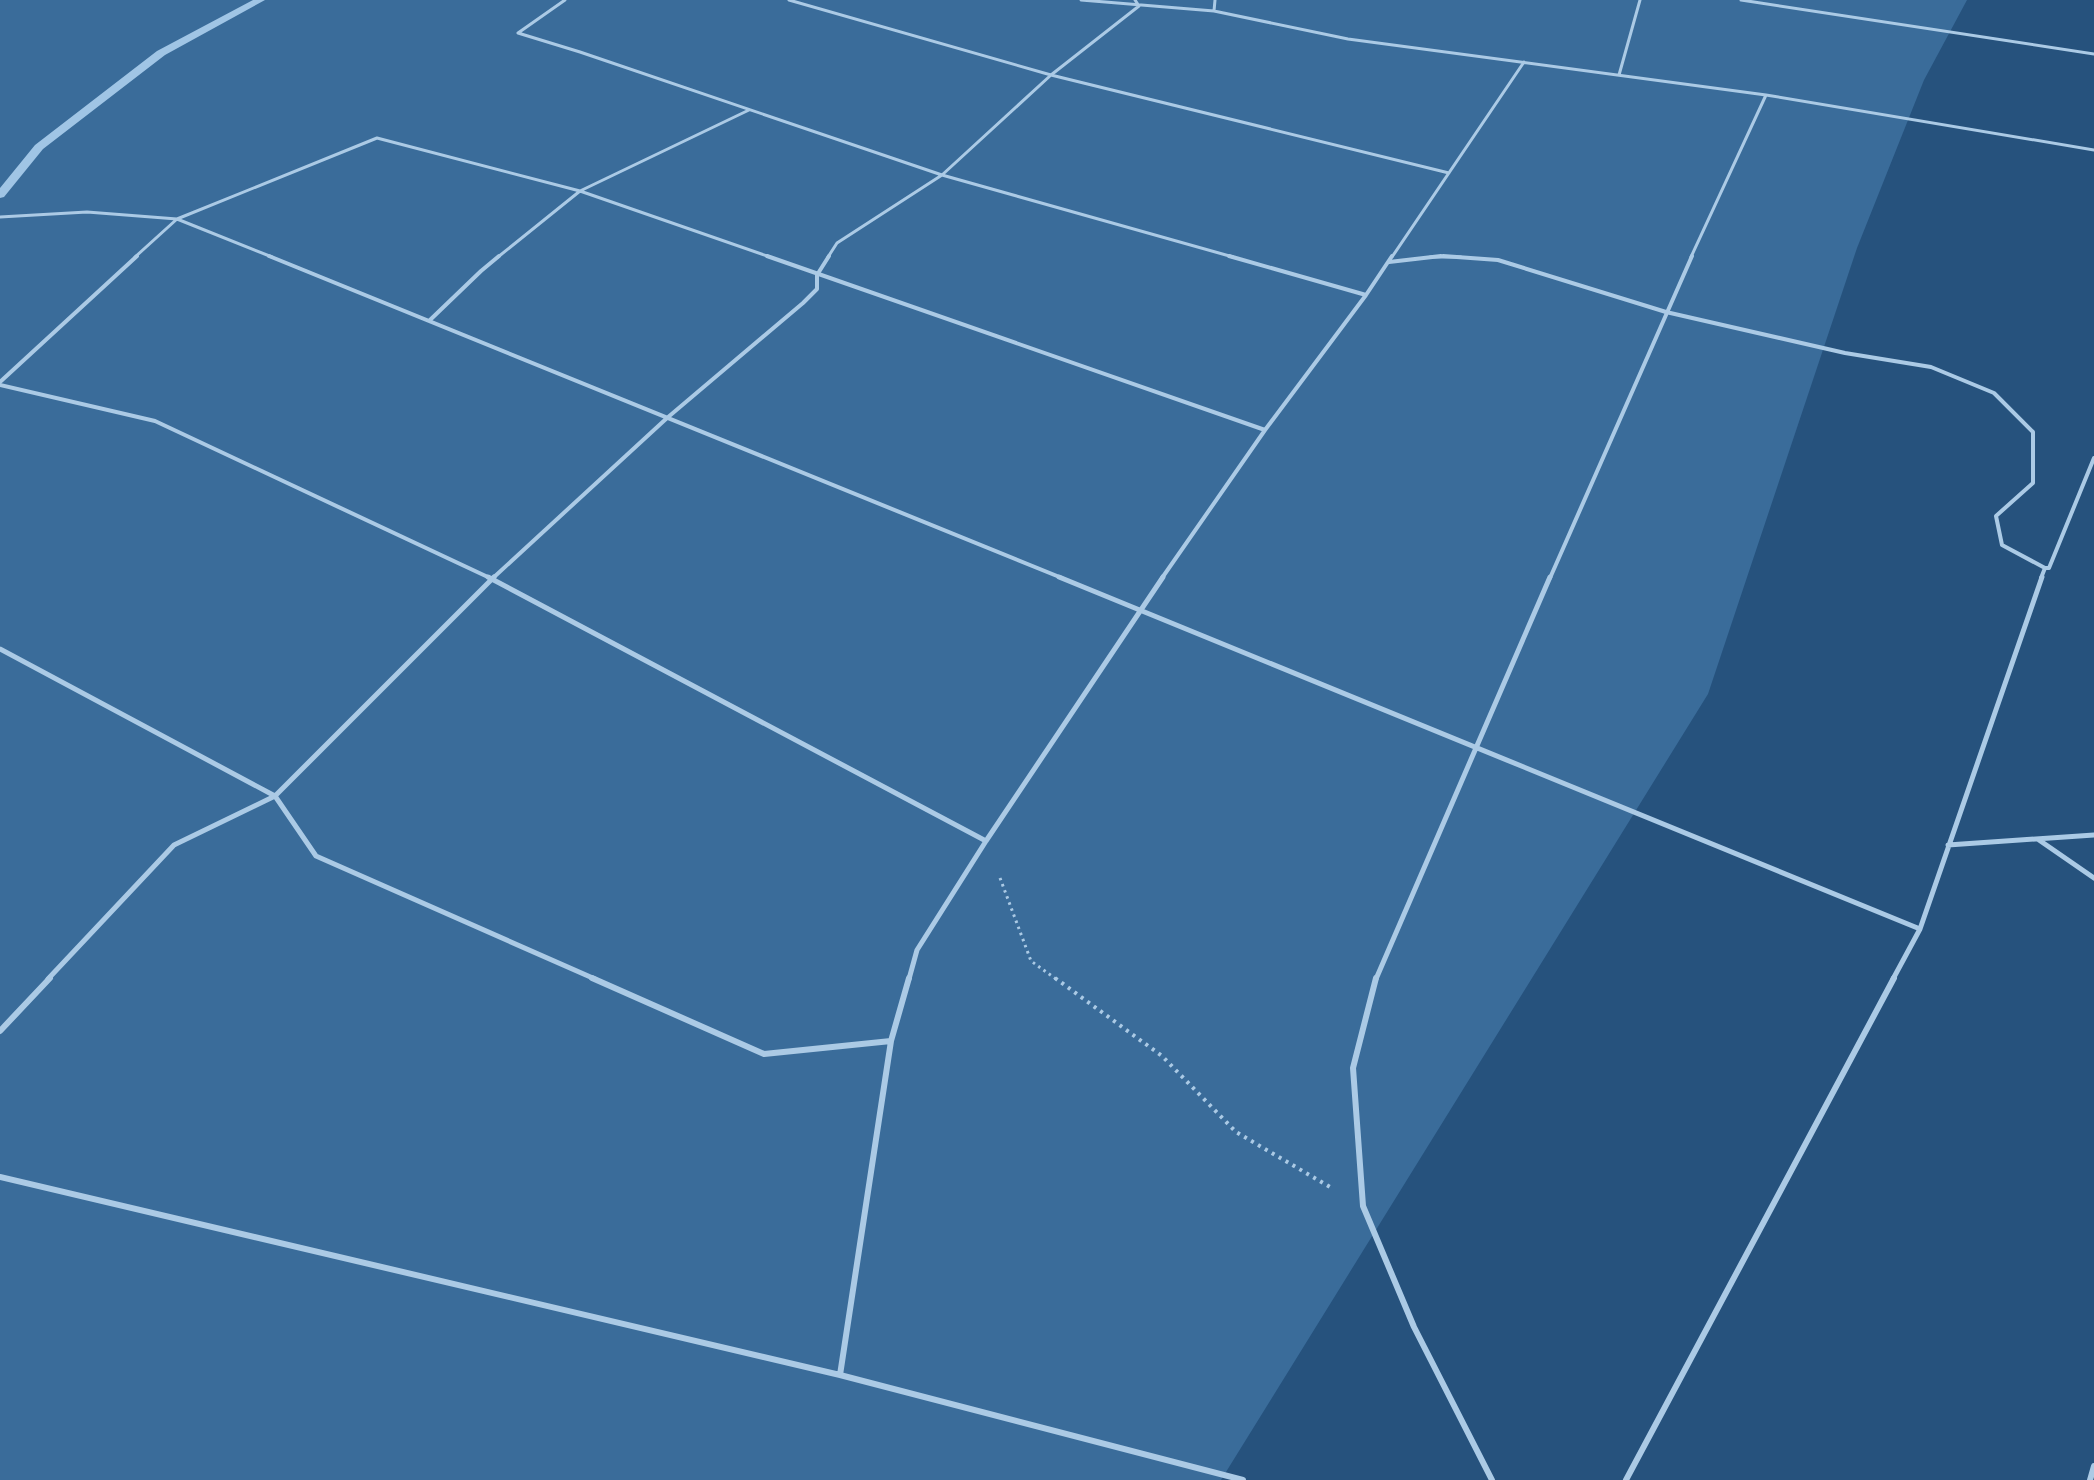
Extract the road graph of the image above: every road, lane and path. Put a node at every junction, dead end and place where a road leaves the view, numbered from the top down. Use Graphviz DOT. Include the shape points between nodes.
graph roads {
  1 [pos="565,0"];
  2 [pos="789,0"];
  3 [pos="1081,0"];
  4 [pos="1135,0"];
  5 [pos="1215,0"];
  6 [pos="1640,0"];
  7 [pos="1742,0"];
  8 [pos="1762,2"];
  9 [pos="1139,6"];
  10 [pos="1214,11"];
  11 [pos="2094,54"];
  12 [pos="1524,62"];
  13 [pos="1051,75"];
  14 [pos="1619,76"];
  15 [pos="1766,95"];
  16 [pos="749,110"];
  17 [pos="2094,150"];
  18 [pos="1449,173"];
  19 [pos="942,175"];
  20 [pos="580,191"];
  21 [pos="0,217"];
  22 [pos="177,219"];
  23 [pos="1389,262"];
  24 [pos="817,275"];
  25 [pos="1366,295"];
  26 [pos="1666,312"];
  27 [pos="430,320"];
  28 [pos="0,383"];
  29 [pos="666,418"];
  30 [pos="1266,430"];
  31 [pos="2094,458"];
  32 [pos="2045,568"];
  33 [pos="492,579"];
  34 [pos="1141,609"];
  35 [pos="0,650"];
  36 [pos="1476,749"];
  37 [pos="275,796"];
  38 [pos="2094,835"];
  39 [pos="2039,840"];
  40 [pos="986,841"];
  41 [pos="1948,846"];
  42 [pos="2094,878"];
  43 [pos="1920,929"];
  44 [pos="0,1031"];
  45 [pos="891,1041"];
  46 [pos="0,1177"];
  47 [pos="1363,1206"];
  48 [pos="840,1375"];
  49 [pos="2094,1466"];
  50 [pos="1243,1480"];
  51 [pos="1492,1480"];
  52 [pos="1626,1480"];
  53 [pos="2090,1480"];
  1 -- 16 [label="street" via="518,33"];
  2 -- 13 [label="street"];
  3 -- 9 [label="street"];
  4 -- 9 [label="street"];
  5 -- 10 [label="street"];
  6 -- 14 [label="street"];
  7 -- 8 [label="street"];
  8 -- 11 [label="street"];
  9 -- 10 [label="street"];
  9 -- 13 [label="street"];
  10 -- 12 [label="street" via="1348,39"];
  12 -- 14 [label="street"];
  12 -- 18 [label="street"];
  13 -- 18 [label="street"];
  13 -- 19 [label="street"];
  14 -- 15 [label="street"];
  15 -- 17 [label="street"];
  15 -- 26 [label="street"];
  16 -- 19 [label="street"];
  16 -- 20 [label="street"];
  18 -- 23 [label="street"];
  19 -- 24 [label="street" via="837,243"];
  19 -- 25 [label="street"];
  20 -- 22 [label="street" via="377,138"];
  20 -- 24 [label="street"];
  20 -- 27 [label="street" via="481,271"];
  21 -- 22 [label="street" via="87,212"];
  22 -- 27 [label="street"];
  22 -- 28 [label="street"];
  23 -- 25 [label="street"];
  23 -- 26 [label="street" via="1442,256 1498,260"];
  24 -- 29 [label="street" via="817,289 804,303"];
  24 -- 30 [label="street"];
  25 -- 30 [label="street"];
  26 -- 32 [label="street" via="1845,354 1931,367 1994,393 2033,432 2033,483 1996,516 2002,545"];
  26 -- 36 [label="street"];
  27 -- 29 [label="street"];
  28 -- 33 [label="street" via="155,421"];
  29 -- 33 [label="street"];
  29 -- 34 [label="street"];
  30 -- 34 [label="street"];
  31 -- 32 [label="street" via="2049,568"];
  32 -- 41 [label="street"];
  33 -- 37 [label="street"];
  33 -- 40 [label="street"];
  34 -- 36 [label="street"];
  34 -- 40 [label="street"];
  35 -- 37 [label="street"];
  36 -- 43 [label="street"];
  36 -- 47 [label="street" via="1377,974 1353,1068"];
  37 -- 44 [label="street" via="174,845"];
  37 -- 45 [label="street" via="316,856 764,1054"];
  38 -- 39 [label="street"];
  39 -- 41 [label="street"];
  39 -- 42 [label="street"];
  40 -- 45 [label="street" via="917,950"];
  40 -- 47 [label="path" via="1031,961 1162,1056 1236,1132"];
  41 -- 43 [label="street"];
  43 -- 52 [label="street"];
  45 -- 48 [label="street"];
  46 -- 48 [label="street"];
  47 -- 51 [label="street" via="1414,1327"];
  48 -- 50 [label="street"];
  49 -- 53 [label="street"];
}
